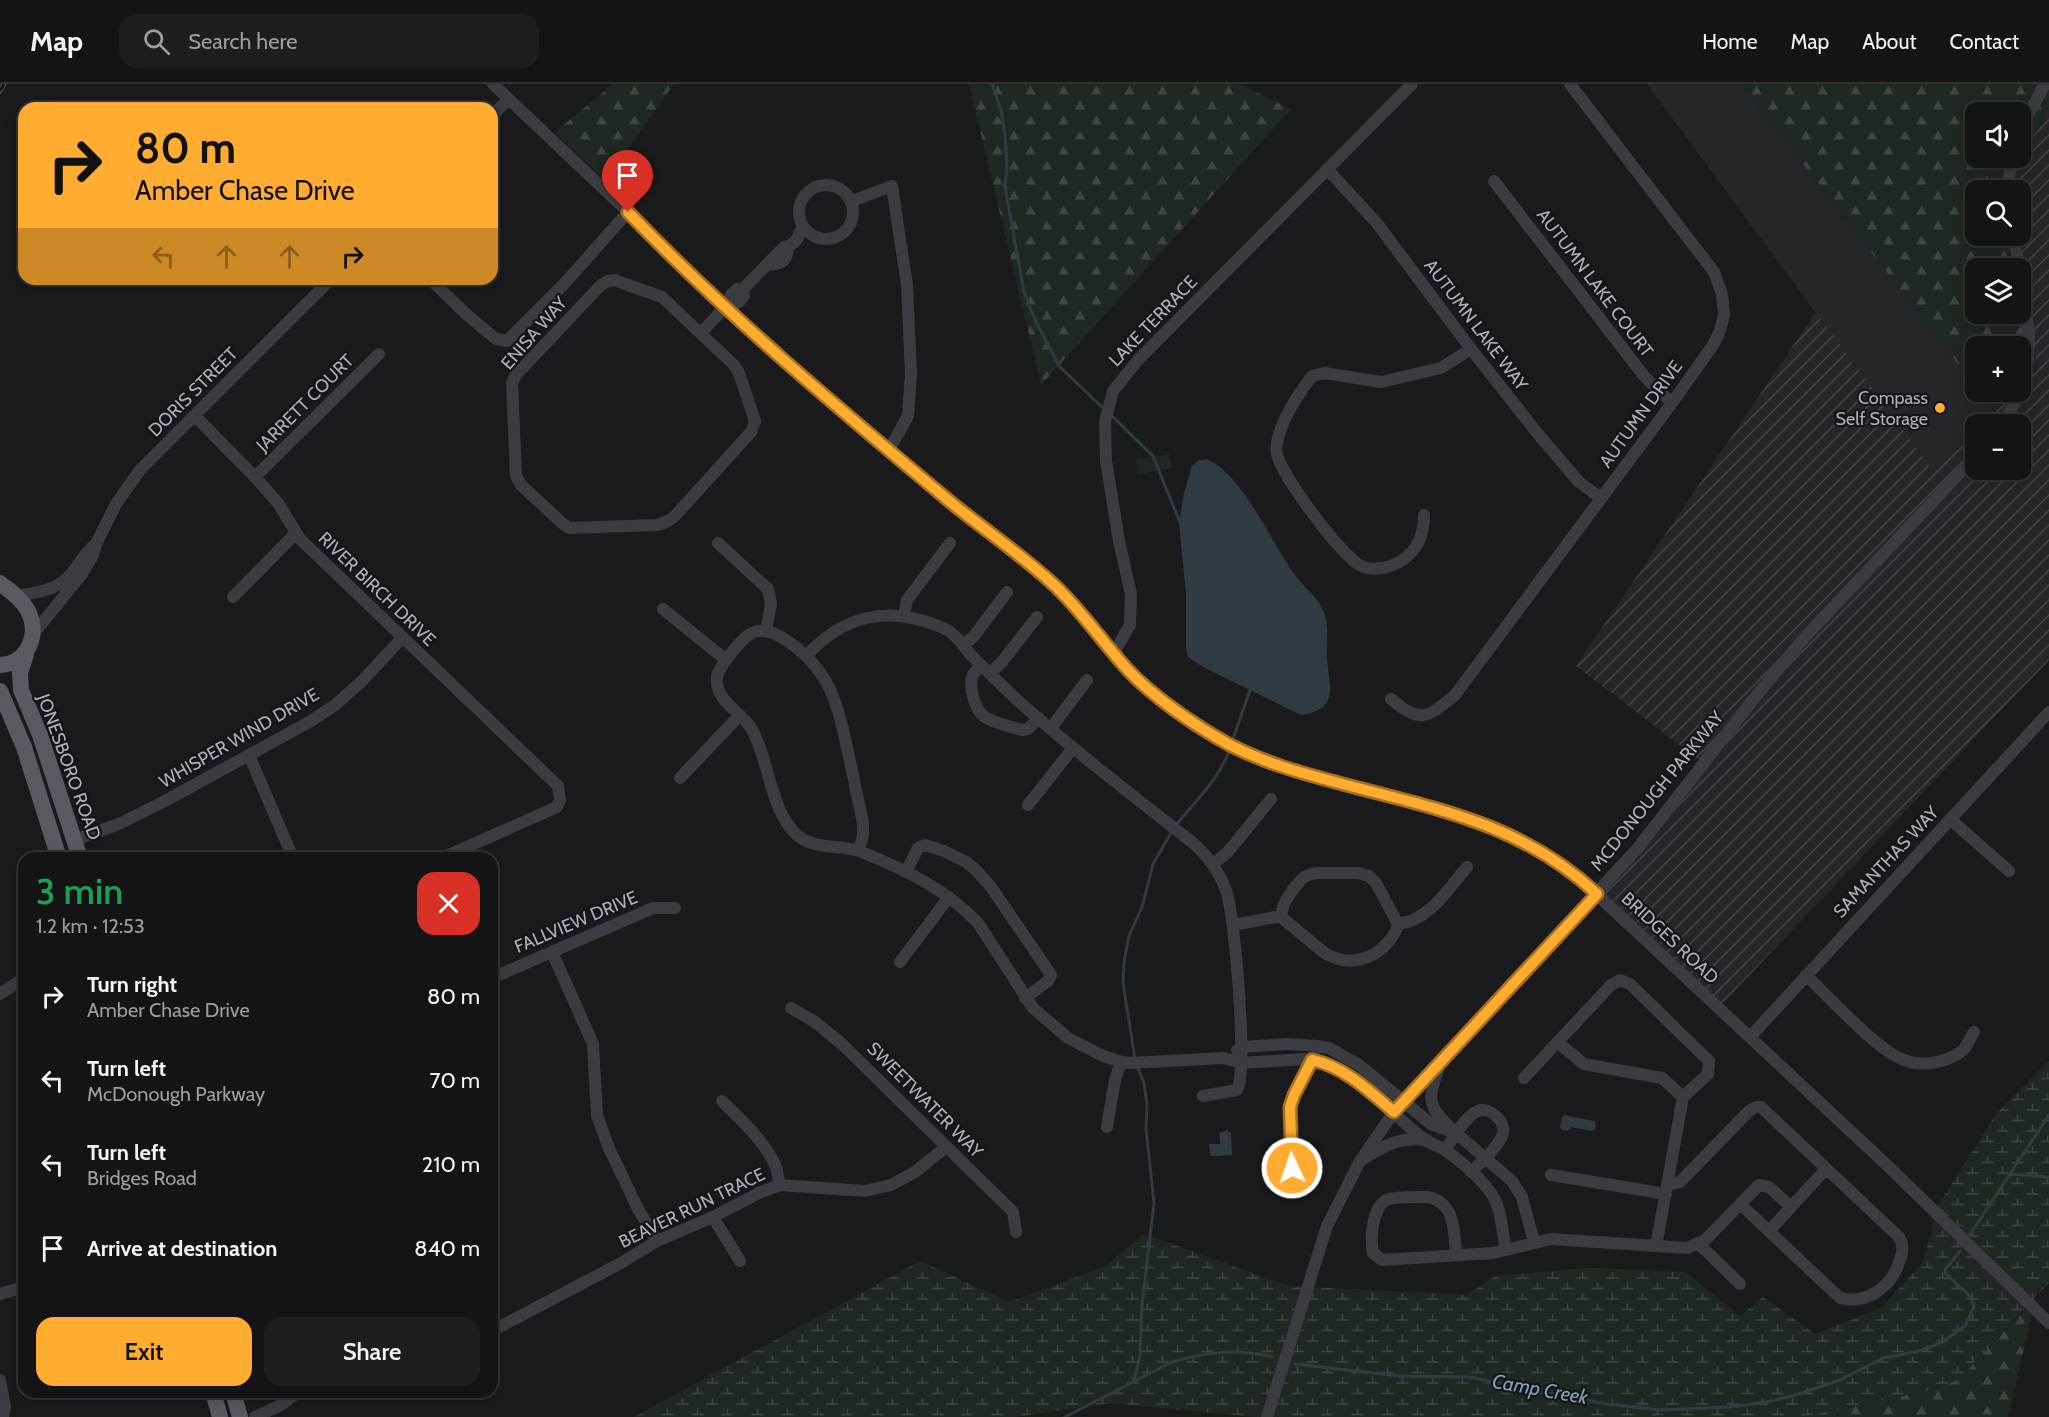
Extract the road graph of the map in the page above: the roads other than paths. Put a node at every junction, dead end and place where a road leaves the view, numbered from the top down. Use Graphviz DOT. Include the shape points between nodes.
graph roads {
  1 [pos="493,84"];
  2 [pos="1412,84"];
  3 [pos="1570,84"];
  4 [pos="2045,84"];
  5 [pos="508,99"];
  6 [pos="498,110"];
  7 [pos="2031,110"];
  8 [pos="1328,169"];
  9 [pos="1494,181"];
  10 [pos="852,201"];
  11 [pos="628,212"];
  12 [pos="802,230"];
  13 [pos="325,285"];
  14 [pos="436,285"];
  15 [pos="727,306"];
  16 [pos="701,333"];
  17 [pos="1471,350"];
  18 [pos="379,354"];
  19 [pos="1672,403"];
  20 [pos="195,416"];
  21 [pos="889,450"];
  22 [pos="1965,468"];
  23 [pos="255,477"];
  24 [pos="1601,498"];
  25 [pos="1424,515"];
  26 [pos="296,533"];
  27 [pos="718,543"];
  28 [pos="950,543"];
  29 [pos="96,544"];
  30 [pos="7,591"];
  31 [pos="1007,592"];
  32 [pos="233,597"];
  33 [pos="663,609"];
  34 [pos="904,615"];
  35 [pos="1037,617"];
  36 [pos="766,631"];
  37 [pos="34,633"];
  38 [pos="402,638"];
  39 [pos="964,645"];
  40 [pos="26,654"];
  41 [pos="1113,654"];
  42 [pos="806,656"];
  43 [pos="726,660"];
  44 [pos="0,666"];
  45 [pos="985,669"];
  46 [pos="1087,680"];
  47 [pos="0,691"];
  48 [pos="1391,699"];
  49 [pos="2049,712"];
  50 [pos="740,715"];
  51 [pos="1039,718"];
  52 [pos="1051,728"];
  53 [pos="1073,748"];
  54 [pos="249,755"];
  55 [pos="680,778"];
  56 [pos="1271,799"];
  57 [pos="1028,805"];
  58 [pos="1950,819"];
  59 [pos="75,840"];
  60 [pos="858,851"];
  61 [pos="57,852"];
  62 [pos="78,852"];
  63 [pos="290,852"];
  64 [pos="456,852"];
  65 [pos="1213,864"];
  66 [pos="1467,867"];
  67 [pos="2008,871"];
  68 [pos="906,872"];
  69 [pos="1597,894"];
  70 [pos="949,897"];
  71 [pos="675,908"];
  72 [pos="1281,916"];
  73 [pos="1398,924"];
  74 [pos="1233,925"];
  75 [pos="552,952"];
  76 [pos="900,962"];
  77 [pos="498,975"];
  78 [pos="1806,975"];
  79 [pos="18,982"];
  80 [pos="0,994"];
  81 [pos="1025,998"];
  82 [pos="791,1008"];
  83 [pos="1974,1032"];
  84 [pos="1750,1037"];
  85 [pos="1557,1042"];
  86 [pos="1317,1046"];
  87 [pos="1243,1047"];
  88 [pos="1223,1058"];
  89 [pos="1312,1060"];
  90 [pos="1441,1060"];
  91 [pos="1121,1062"];
  92 [pos="1242,1063"];
  93 [pos="1524,1078"];
  94 [pos="1203,1096"];
  95 [pos="1683,1097"];
  96 [pos="1404,1100"];
  97 [pos="722,1101"];
  98 [pos="1394,1112"];
  99 [pos="1107,1127"];
  100 [pos="1456,1133"];
  101 [pos="1427,1140"];
  102 [pos="946,1147"];
  103 [pos="1445,1150"];
  104 [pos="1485,1158"];
  105 [pos="1360,1161"];
  106 [pos="1292,1168"];
  107 [pos="1826,1169"];
  108 [pos="1471,1172"];
  109 [pos="1551,1175"];
  110 [pos="780,1185"];
  111 [pos="1667,1190"];
  112 [pos="1740,1204"];
  113 [pos="1791,1207"];
  114 [pos="713,1217"];
  115 [pos="1769,1231"];
  116 [pos="1016,1232"];
  117 [pos="657,1241"];
  118 [pos="1534,1242"];
  119 [pos="1699,1244"];
  120 [pos="1656,1246"];
  121 [pos="1506,1250"];
  122 [pos="1456,1255"];
  123 [pos="740,1261"];
  124 [pos="1740,1284"];
  125 [pos="18,1289"];
  126 [pos="0,1294"];
  127 [pos="2049,1323"];
  128 [pos="498,1328"];
  129 [pos="0,1380"];
  130 [pos="215,1398"];
  131 [pos="235,1398"];
  132 [pos="290,1398"];
  133 [pos="3,1417"];
  134 [pos="220,1417"];
  135 [pos="240,1417"];
  136 [pos="255,1417"];
  137 [pos="1267,1417"];
  1 -- 5 [label="street, BRIDGES ROAD"];
  2 -- 8 [label="street, LAKE TERRACE"];
  3 -- 19 [label="street, AUTUMN DRIVE" via="1714,272 1722,294 1724,315 1720,331"];
  4 -- 7 [label="street"];
  5 -- 6 [label="street"];
  5 -- 11 [label="street, BRIDGES ROAD"];
  8 -- 17 [label="street, AUTUMN LAKE WAY" via="1376,222"];
  8 -- 41 [label="street, LAKE TERRACE" via="1138,360 1113,391 1105,422 1106,461 1131,594 1130,625"];
  9 -- 19 [label="street, AUTUMN LAKE COURT" via="1644,376"];
  10 -- 12 [label="street" via="852,220 843,234 818,238"];
  10 -- 12 [label="street" via="841,189 823,185 814,188 801,201"];
  10 -- 21 [label="street" via="892,186 908,285 908,416"];
  11 -- 14 [label="street" via="507,341 496,339"];
  11 -- 15 [label="street, BRIDGES ROAD"];
  12 -- 15 [label="street" via="792,233 786,247 743,289 744,296"];
  13 -- 20 [label="street, DORIS STREET"];
  15 -- 16 [label="street"];
  15 -- 21 [label="street, BRIDGES ROAD"];
  16 -- 16 [label="street, ENISA WAY" via="737,369 755,417 753,428 666,522 574,529 565,526 516,476 514,378 608,281 659,295"];
  17 -- 24 [label="street, AUTUMN LAKE WAY" via="1580,482"];
  17 -- 25 [label="street" via="1442,368 1381,382 1324,373 1312,376 1279,436 1277,453 1288,479 1334,540 1363,567 1396,564 1412,554 1424,528"];
  18 -- 23 [label="street, JARRETT COURT"];
  19 -- 24 [label="street, AUTUMN DRIVE"];
  20 -- 23 [label="street, RIVER BIRCH DRIVE"];
  20 -- 29 [label="street, DORIS STREET" via="131,482"];
  21 -- 41 [label="street, BRIDGES ROAD" via="1054,584"];
  22 -- 69 [label="street, MCDONOUGH PARKWAY" via="1805,637"];
  23 -- 26 [label="street, RIVER BIRCH DRIVE" via="278,503"];
  24 -- 48 [label="street, AUTUMN DRIVE" via="1455,695 1434,712 1421,716"];
  26 -- 32 [label="street"];
  26 -- 38 [label="street, RIVER BIRCH DRIVE"];
  27 -- 36 [label="street" via="768,589 771,604"];
  28 -- 34 [label="street" via="907,600"];
  29 -- 30 [label="street, DORIS STREET" via="60,584 38,593"];
  29 -- 37 [label="street, DORIS STREET" via="82,574"];
  30 -- 37 [label="main road" via="29,612"];
  31 -- 39 [label="street"];
  33 -- 43 [label="street"];
  34 -- 39 [label="street" via="943,627"];
  34 -- 42 [label="street" via="861,619 821,640"];
  35 -- 45 [label="street" via="1001,663"];
  36 -- 42 [label="street" via="779,635"];
  36 -- 43 [label="street" via="751,633"];
  37 -- 40 [label="main road, JONESBORO ROAD"];
  38 -- 54 [label="street, WHISPER WIND DRIVE" via="335,705"];
  38 -- 64 [label="street, RIVER BIRCH DRIVE" via="558,786 557,807"];
  39 -- 45 [label="street"];
  40 -- 44 [label="main road"];
  40 -- 59 [label="main road, JONESBORO ROAD" via="20,673 21,690"];
  41 -- 69 [label="street, BRIDGES ROAD" via="1183,716 1231,746 1283,768 1481,822 1550,857"];
  42 -- 60 [label="street" via="826,680 838,706 863,824"];
  43 -- 50 [label="street" via="717,677 718,689"];
  45 -- 51 [label="street"];
  45 -- 51 [label="street" via="972,677 971,685 982,715 1022,730"];
  46 -- 52 [label="street"];
  47 -- 61 [label="main road, JONESBORO ROAD" via="24,747"];
  49 -- 58 [label="street, SAMANTHAS WAY"];
  50 -- 55 [label="street"];
  50 -- 60 [label="street" via="753,730 779,808 791,829 813,844"];
  51 -- 52 [label="street"];
  52 -- 53 [label="street"];
  53 -- 57 [label="street"];
  53 -- 65 [label="street" via="1192,842"];
  54 -- 59 [label="street, WHISPER WIND DRIVE" via="122,823"];
  54 -- 63 [label="street"];
  56 -- 65 [label="street" via="1227,853"];
  58 -- 67 [label="street"];
  58 -- 78 [label="street, SAMANTHAS WAY"];
  59 -- 62 [label="main road, JONESBORO ROAD"];
  60 -- 68 [label="street"];
  65 -- 74 [label="street" via="1226,890"];
  66 -- 73 [label="street" via="1429,911"];
  68 -- 70 [label="street"];
  68 -- 81 [label="street" via="918,848 925,845 966,862 982,877 1051,975"];
  69 -- 84 [label="street, BRIDGES ROAD"];
  69 -- 90 [label="street, MCDONOUGH PARKWAY"];
  70 -- 76 [label="street"];
  70 -- 81 [label="street" via="978,923"];
  71 -- 75 [label="street, FALLVIEW DRIVE" via="653,908"];
  72 -- 73 [label="street" via="1326,954 1351,961 1381,950"];
  72 -- 73 [label="street" via="1283,906 1306,876 1358,873 1376,883"];
  72 -- 74 [label="street"];
  74 -- 87 [label="street"];
  75 -- 77 [label="street, FALLVIEW DRIVE"];
  75 -- 117 [label="street" via="593,1044 597,1115 608,1146"];
  78 -- 83 [label="street" via="1881,1046 1903,1060 1924,1064 1944,1060 1963,1050"];
  78 -- 84 [label="street, SAMANTHAS WAY"];
  79 -- 80 [label="street"];
  81 -- 91 [label="street" via="1068,1038"];
  82 -- 102 [label="street, SWEETWATER WAY" via="843,1045"];
  84 -- 127 [label="street, BRIDGES ROAD"];
  85 -- 93 [label="street"];
  85 -- 95 [label="street" via="1584,1064 1662,1078"];
  85 -- 95 [label="street" via="1614,982 1625,981 1709,1061 1708,1074"];
  86 -- 87 [label="street"];
  86 -- 89 [label="street"];
  86 -- 96 [label="street" via="1329,1048 1359,1065"];
  87 -- 88 [label="street"];
  87 -- 92 [label="street"];
  88 -- 91 [label="street" via="1153,1064"];
  88 -- 92 [label="street"];
  89 -- 92 [label="street"];
  89 -- 98 [label="street" via="1349,1076"];
  89 -- 106 [label="street" via="1290,1107"];
  90 -- 96 [label="street, MCDONOUGH PARKWAY"];
  90 -- 100 [label="street" via="1431,1089 1431,1102"];
  91 -- 99 [label="street"];
  92 -- 94 [label="street" via="1237,1090"];
  95 -- 111 [label="street"];
  96 -- 98 [label="street, MCDONOUGH PARKWAY"];
  96 -- 100 [label="street" via="1431,1124"];
  97 -- 110 [label="street" via="766,1151 776,1167"];
  98 -- 101 [label="street"];
  98 -- 105 [label="street, MCDONOUGH PARKWAY"];
  100 -- 103 [label="street"];
  100 -- 104 [label="street"];
  100 -- 104 [label="street" via="1478,1110 1496,1116 1503,1126 1503,1135"];
  101 -- 103 [label="street"];
  101 -- 105 [label="street" via="1399,1140"];
  102 -- 110 [label="street, BEAVER RUN TRACE" via="915,1172 891,1185 865,1191"];
  102 -- 116 [label="street, SWEETWATER WAY" via="1013,1212"];
  103 -- 108 [label="street"];
  104 -- 108 [label="street"];
  104 -- 118 [label="street" via="1517,1187"];
  105 -- 137 [label="street, MCDONOUGH PARKWAY" via="1327,1226"];
  107 -- 111 [label="street" via="1758,1106 1682,1181"];
  107 -- 113 [label="street"];
  107 -- 115 [label="street" via="1900,1240 1902,1254 1888,1283 1866,1297 1840,1298"];
  108 -- 121 [label="street" via="1494,1199"];
  109 -- 111 [label="street"];
  110 -- 114 [label="street, BEAVER RUN TRACE"];
  111 -- 120 [label="street"];
  112 -- 113 [label="street" via="1757,1186 1763,1185"];
  112 -- 115 [label="street"];
  112 -- 119 [label="street"];
  113 -- 115 [label="street"];
  114 -- 117 [label="street, BEAVER RUN TRACE"];
  114 -- 123 [label="street"];
  117 -- 128 [label="street, BEAVER RUN TRACE"];
  118 -- 120 [label="street" via="1556,1239"];
  118 -- 121 [label="street"];
  119 -- 120 [label="street" via="1687,1248"];
  119 -- 124 [label="street"];
  121 -- 122 [label="street"];
  122 -- 122 [label="street" via="1378,1259 1372,1251 1371,1228 1384,1202 1435,1198 1452,1218"];
  125 -- 126 [label="street"];
  129 -- 133 [label="street"];
  130 -- 134 [label="main road"];
  131 -- 135 [label="main road"];
  132 -- 136 [label="street"];
}
